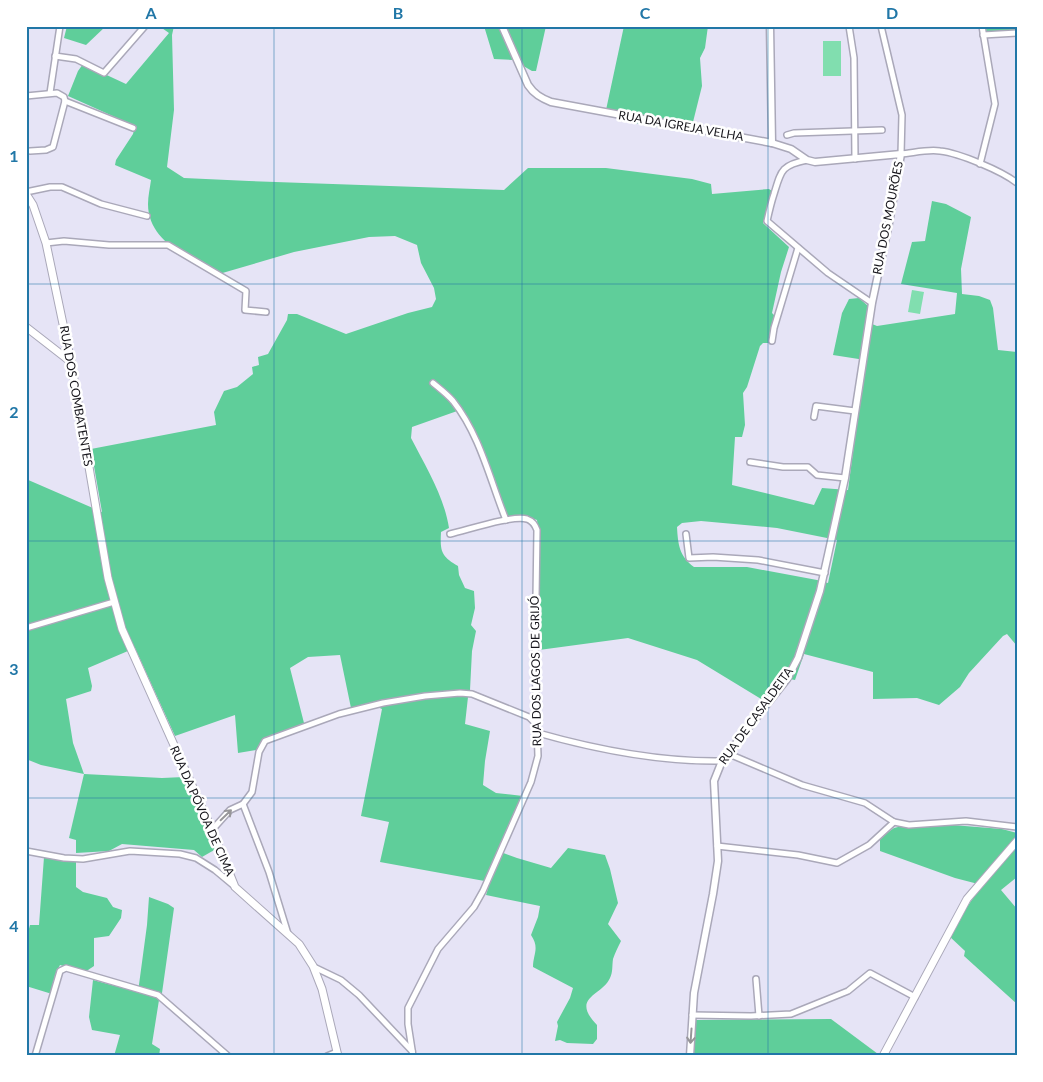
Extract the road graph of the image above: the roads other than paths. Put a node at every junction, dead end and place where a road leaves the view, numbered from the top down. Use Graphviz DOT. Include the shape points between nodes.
graph roads {
  1 [pos="60,26"];
  2 [pos="145,26"];
  3 [pos="502,26"];
  4 [pos="770,26"];
  5 [pos="849,26"];
  6 [pos="881,26"];
  7 [pos="982,26"];
  8 [pos="1017,33"];
  9 [pos="983,35"];
  10 [pos="55,56"];
  11 [pos="50,93"];
  12 [pos="26,96"];
  13 [pos="65,102"];
  14 [pos="133,128"];
  15 [pos="882,130"];
  16 [pos="855,131"];
  17 [pos="787,134"];
  18 [pos="772,143"];
  19 [pos="30,151"];
  20 [pos="900,154"];
  21 [pos="855,159"];
  22 [pos="807,160"];
  23 [pos="980,164"];
  24 [pos="1017,183"];
  25 [pos="26,193"];
  26 [pos="147,216"];
  27 [pos="46,243"];
  28 [pos="798,248"];
  29 [pos="872,303"];
  30 [pos="266,312"];
  31 [pos="26,327"];
  32 [pos="772,341"];
  33 [pos="70,362"];
  34 [pos="433,383"];
  35 [pos="855,411"];
  36 [pos="814,417"];
  37 [pos="750,462"];
  38 [pos="845,478"];
  39 [pos="506,520"];
  40 [pos="450,534"];
  41 [pos="686,534"];
  42 [pos="825,573"];
  43 [pos="114,602"];
  44 [pos="26,628"];
  45 [pos="536,724"];
  46 [pos="538,733"];
  47 [pos="729,754"];
  48 [pos="722,761"];
  49 [pos="243,804"];
  50 [pos="894,822"];
  51 [pos="1017,827"];
  52 [pos="212,830"];
  53 [pos="1017,841"];
  54 [pos="717,846"];
  55 [pos="26,851"];
  56 [pos="235,887"];
  57 [pos="288,935"];
  58 [pos="313,966"];
  59 [pos="756,979"];
  60 [pos="915,997"];
  61 [pos="692,1016"];
  62 [pos="759,1016"];
  63 [pos="337,1054"];
  64 [pos="414,1054"];
  65 [pos="35,1056"];
  66 [pos="228,1056"];
  67 [pos="327,1056"];
  68 [pos="690,1056"];
  69 [pos="883,1056"];
  1 -- 10 [label="street"];
  2 -- 10 [label="street" via="104,73 76,59"];
  3 -- 18 [label="street, RUA DA IGREJA VELHA" via="528,85 550,102"];
  4 -- 18 [label="street"];
  5 -- 16 [label="street" via="854,58"];
  6 -- 20 [label="street, RUA DOS MOURÕES" via="902,115"];
  7 -- 9 [label="street"];
  8 -- 9 [label="street"];
  9 -- 23 [label="street" via="995,104"];
  10 -- 11 [label="street"];
  11 -- 12 [label="street"];
  11 -- 13 [label="street" via="62,94"];
  13 -- 14 [label="street"];
  13 -- 19 [label="street" via="53,147"];
  15 -- 16 [label="street"];
  16 -- 17 [label="street"];
  16 -- 21 [label="street"];
  18 -- 22 [label="street, RUA DA IGREJA VELHA" via="791,149"];
  20 -- 21 [label="street, RUA DA IGREJA VELHA"];
  20 -- 23 [label="street" via="941,151"];
  20 -- 29 [label="street, RUA DOS MOURÕES"];
  21 -- 22 [label="street, RUA DA IGREJA VELHA"];
  22 -- 28 [label="street" via="785,168 778,176 767,222"];
  23 -- 24 [label="street"];
  25 -- 26 [label="street" via="62,187 101,204"];
  25 -- 27 [label="main road, RUA DOS COMBATENTES"];
  27 -- 30 [label="street" via="168,245 246,291 244,310"];
  27 -- 33 [label="main road, RUA DOS COMBATENTES"];
  28 -- 29 [label="street"];
  28 -- 32 [label="street"];
  29 -- 35 [label="street, RUA DOS MOURÕES"];
  31 -- 33 [label="main road"];
  33 -- 43 [label="main road, RUA DOS COMBATENTES"];
  34 -- 39 [label="street" via="452,400 468,423"];
  35 -- 36 [label="street" via="816,406"];
  35 -- 38 [label="street, RUA DE CASALDEITA"];
  37 -- 38 [label="street" via="808,467 817,475"];
  38 -- 42 [label="street, RUA DE CASALDEITA"];
  39 -- 40 [label="street, RUA DOS LAGOS DE GRIJÓ"];
  39 -- 45 [label="street, RUA DOS LAGOS DE GRIJÓ" via="527,519 537,530"];
  41 -- 42 [label="street" via="689,558 758,560"];
  42 -- 47 [label="street, RUA DE CASALDEITA" via="798,658 784,682"];
  43 -- 44 [label="street"];
  43 -- 52 [label="main road, RUA DA PÓVOA DE CIMA" via="141,674"];
  45 -- 46 [label="street, RUA DOS LAGOS DE GRIJÓ"];
  45 -- 49 [label="street" via="529,717 472,694 460,693 384,703 339,714 265,741 259,752 252,792"];
  46 -- 48 [label="street" via="648,757"];
  46 -- 64 [label="street, RUA DOS LAGOS DE GRIJÓ" via="538,756 531,782 483,891 474,907 438,948 408,1008"];
  47 -- 48 [label="street, RUA DE CASALDEITA"];
  47 -- 50 [label="street" via="802,784 865,803"];
  48 -- 54 [label="street, RUA DE CASALDEITA" via="715,774 713,788"];
  52 -- 49 [label="street, one-way" via="230,810"];
  49 -- 57 [label="street"];
  50 -- 51 [label="street" via="909,825 966,821"];
  50 -- 54 [label="street" via="869,845 837,863"];
  52 -- 56 [label="main road, RUA DA PÓVOA DE CIMA"];
  53 -- 60 [label="main road" via="967,899"];
  54 -- 61 [label="street, RUA DE CASALDEITA" via="716,876"];
  55 -- 56 [label="street" via="82,859 130,851 180,854 196,858"];
  56 -- 57 [label="main road, RUA DA PÓVOA DE CIMA"];
  57 -- 58 [label="main road, RUA DA PÓVOA DE CIMA" via="299,944"];
  58 -- 63 [label="main road, RUA DA PÓVOA DE CIMA" via="322,989"];
  58 -- 64 [label="street" via="341,980 359,995"];
  59 -- 62 [label="street"];
  60 -- 62 [label="street" via="869,974 848,991 794,1013"];
  60 -- 69 [label="main road"];
  61 -- 62 [label="street"];
  61 -- 68 [label="street, RUA DE CASALDEITA, one-way"];
  63 -- 67 [label="street"];
  65 -- 66 [label="street" via="60,970 66,968 158,995"];
}
